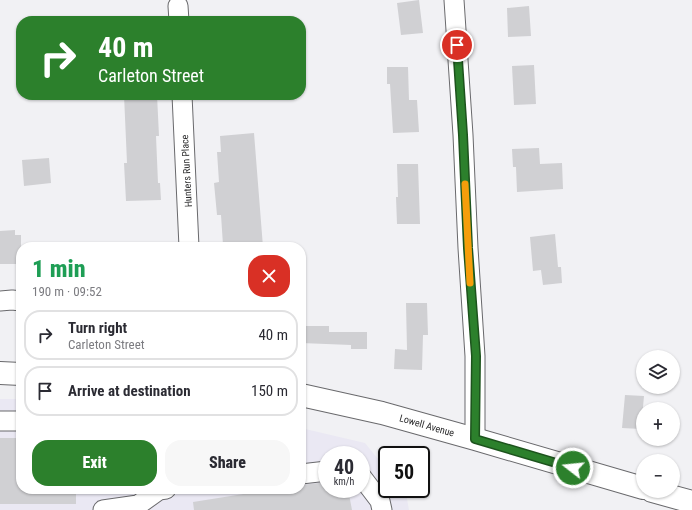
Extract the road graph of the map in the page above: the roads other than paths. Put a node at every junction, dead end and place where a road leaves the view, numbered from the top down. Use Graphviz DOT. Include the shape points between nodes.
graph roads {
  1 [pos="454,0"];
  2 [pos="182,100"];
  3 [pos="189,242"];
  4 [pos="16,300"];
  5 [pos="0,301"];
  6 [pos="0,373"];
  7 [pos="16,374"];
  8 [pos="306,396"];
  9 [pos="0,421"];
  10 [pos="16,421"];
  11 [pos="475,439"];
  12 [pos="318,472"];
  13 [pos="306,473"];
  14 [pos="636,486"];
  15 [pos="370,487"];
  16 [pos="151,494"];
  17 [pos="669,498"];
  18 [pos="138,501"];
  19 [pos="684,504"];
  20 [pos="103,510"];
  21 [pos="382,510"];
  1 -- 11 [label="street" via="476,356"];
  2 -- 3 [label="street, Hunters Run Place"];
  4 -- 5 [label="street"];
  6 -- 7 [label="main road"];
  8 -- 11 [label="main road, Lowell Avenue" via="382,413"];
  9 -- 10 [label="street"];
  11 -- 14 [label="main road, Lowell Avenue"];
  12 -- 13 [label="street"];
  15 -- 21 [label="street" via="380,500"];
  16 -- 18 [label="street"];
  17 -- 19 [label="main road"];
  18 -- 20 [label="street"];
}
